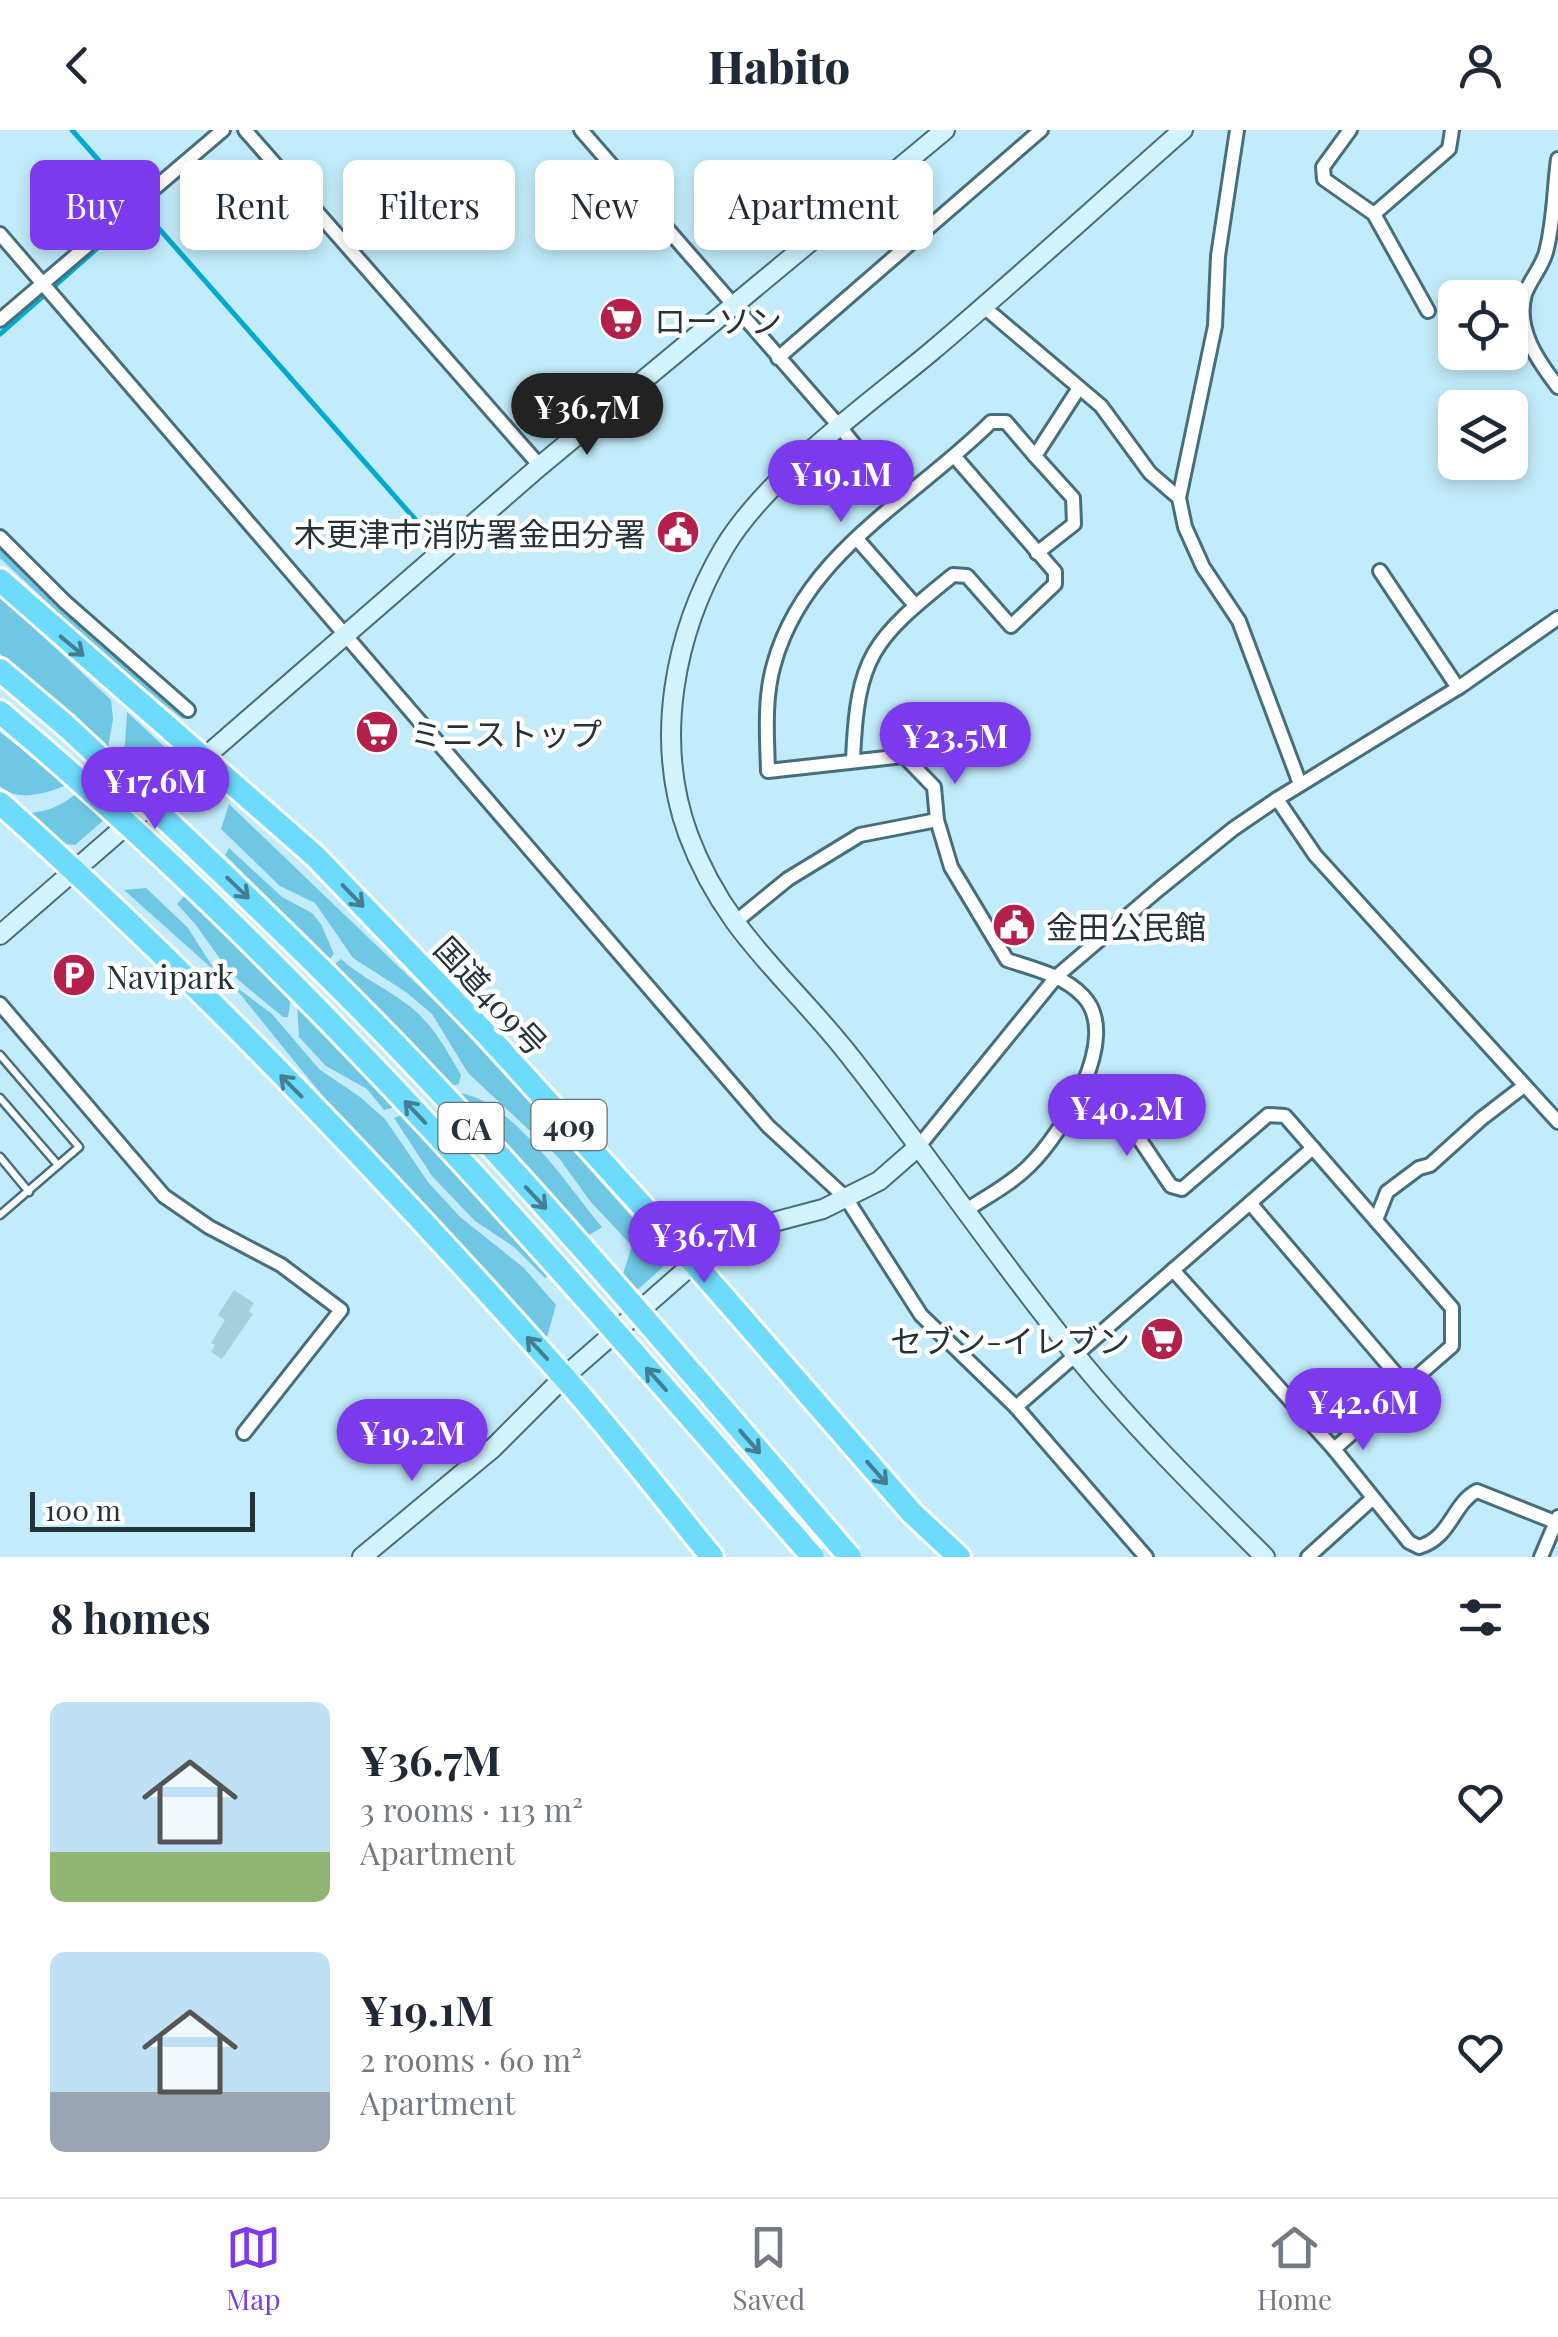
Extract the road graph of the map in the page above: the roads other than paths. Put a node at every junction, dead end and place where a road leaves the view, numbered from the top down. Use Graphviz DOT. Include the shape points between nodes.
graph roads {
  1 [pos="223,130"];
  2 [pos="246,130"];
  3 [pos="581,130"];
  4 [pos="945,130"];
  5 [pos="1041,130"];
  6 [pos="1183,130"];
  7 [pos="1237,130"];
  8 [pos="1350,130"];
  9 [pos="1452,130"];
  10 [pos="1558,159"];
  11 [pos="1374,214"];
  12 [pos="0,234"];
  13 [pos="44,285"];
  14 [pos="734,306"];
  15 [pos="984,306"];
  16 [pos="1428,311"];
  17 [pos="0,320"];
  18 [pos="778,358"];
  19 [pos="1558,387"];
  20 [pos="1079,388"];
  21 [pos="840,428"];
  22 [pos="1035,456"];
  23 [pos="956,457"];
  24 [pos="540,466"];
  25 [pos="1179,498"];
  26 [pos="898,499"];
  27 [pos="0,537"];
  28 [pos="857,539"];
  29 [pos="1037,552"];
  30 [pos="1380,570"];
  31 [pos="0,580"];
  32 [pos="915,605"];
  33 [pos="1558,618"];
  34 [pos="344,634"];
  35 [pos="0,670"];
  36 [pos="1458,688"];
  37 [pos="188,710"];
  38 [pos="0,712"];
  39 [pos="204,758"];
  40 [pos="853,762"];
  41 [pos="1300,784"];
  42 [pos="1277,799"];
  43 [pos="0,803"];
  44 [pos="938,820"];
  45 [pos="74,870"];
  46 [pos="734,923"];
  47 [pos="0,935"];
  48 [pos="1057,976"];
  49 [pos="0,1004"];
  50 [pos="0,1055"];
  51 [pos="1524,1086"];
  52 [pos="0,1098"];
  53 [pos="1076,1099"];
  54 [pos="1556,1116"];
  55 [pos="919,1146"];
  56 [pos="1313,1148"];
  57 [pos="0,1157"];
  58 [pos="58,1165"];
  59 [pos="29,1192"];
  60 [pos="846,1198"];
  61 [pos="1250,1203"];
  62 [pos="2,1210"];
  63 [pos="965,1211"];
  64 [pos="1376,1220"];
  65 [pos="694,1263"];
  66 [pos="1172,1270"];
  67 [pos="1075,1354"];
  68 [pos="564,1378"];
  69 [pos="1407,1387"];
  70 [pos="1016,1407"];
  71 [pos="244,1433"];
  72 [pos="1334,1450"];
  73 [pos="1372,1499"];
  74 [pos="912,1513"];
  75 [pos="1556,1520"];
  76 [pos="366,1556"];
  77 [pos="712,1557"];
  78 [pos="814,1557"];
  79 [pos="850,1557"];
  80 [pos="945,1557"];
  81 [pos="959,1557"];
  82 [pos="1146,1557"];
  83 [pos="1265,1557"];
  84 [pos="1308,1557"];
  85 [pos="1541,1557"];
  1 -- 13 [label="street"];
  2 -- 24 [label="street"];
  3 -- 14 [label="street"];
  4 -- 14 [label="street"];
  5 -- 18 [label="street"];
  6 -- 15 [label="street"];
  7 -- 25 [label="street" via="1218,256 1216,326"];
  8 -- 11 [label="street" via="1323,167 1324,179"];
  9 -- 11 [label="street" via="1449,149"];
  10 -- 19 [label="street" via="1546,253 1523,313 1527,338"];
  11 -- 16 [label="street"];
  12 -- 13 [label="street"];
  13 -- 17 [label="street"];
  13 -- 34 [label="street"];
  14 -- 18 [label="street"];
  14 -- 24 [label="street"];
  15 -- 20 [label="street"];
  15 -- 21 [label="street"];
  18 -- 21 [label="street"];
  20 -- 22 [label="street"];
  20 -- 25 [label="street" via="1101,406 1150,474"];
  21 -- 26 [label="street"];
  21 -- 46 [label="street" via="781,480 724,548 684,639 674,682 670,734 687,830"];
  22 -- 23 [label="street" via="1006,422 990,422"];
  22 -- 29 [label="street" via="1074,498 1074,524"];
  23 -- 26 [label="street"];
  23 -- 29 [label="street"];
  24 -- 34 [label="street"];
  25 -- 41 [label="street" via="1203,568 1240,621"];
  26 -- 28 [label="street"];
  27 -- 37 [label="street"];
  28 -- 32 [label="street"];
  28 -- 40 [label="street" via="817,576 794,614 774,664 767,713 768,771"];
  29 -- 32 [label="street" via="1055,572 1055,584 1010,626 967,576 953,574"];
  30 -- 36 [label="street"];
  31 -- 39 [label="highway, 国道409号, one-way"];
  32 -- 40 [label="street" via="864,668"];
  33 -- 36 [label="street"];
  34 -- 39 [label="street"];
  34 -- 60 [label="street" via="768,1126"];
  35 -- 79 [label="highway, CA, one-way, bridge" via="273,921 394,1044"];
  36 -- 41 [label="street"];
  78 -- 38 [label="highway, CA, one-way, bridge" via="371,1064 141,834"];
  39 -- 45 [label="street"];
  39 -- 65 [label="highway, 国道409号 / 409, one-way" via="315,856"];
  40 -- 44 [label="street" via="904,756 934,787"];
  41 -- 42 [label="street"];
  42 -- 48 [label="street"];
  42 -- 51 [label="street" via="1315,855"];
  43 -- 45 [label="highway"];
  44 -- 46 [label="street" via="860,835 788,878"];
  44 -- 48 [label="street" via="951,867 1007,960"];
  45 -- 47 [label="street"];
  68 -- 45 [label="highway, one-way" via="352,1147"];
  46 -- 55 [label="street"];
  48 -- 53 [label="street" via="1084,996 1096,1016 1098,1036"];
  48 -- 55 [label="street"];
  49 -- 71 [label="street" via="164,1196 281,1265 341,1310"];
  50 -- 58 [label="lane" via="79,1147"];
  51 -- 54 [label="street"];
  51 -- 64 [label="street" via="1430,1166 1386,1192"];
  52 -- 58 [label="lane"];
  53 -- 56 [label="street" via="1136,1134 1171,1186 1182,1188 1268,1115 1285,1116"];
  53 -- 63 [label="street" via="1027,1168"];
  55 -- 60 [label="street" via="879,1181"];
  55 -- 63 [label="street"];
  56 -- 61 [label="street"];
  56 -- 64 [label="street"];
  57 -- 59 [label="lane"];
  58 -- 59 [label="lane"];
  59 -- 62 [label="lane"];
  60 -- 65 [label="street" via="743,1230"];
  60 -- 70 [label="street" via="921,1315"];
  61 -- 66 [label="street"];
  61 -- 69 [label="street"];
  63 -- 67 [label="street"];
  64 -- 69 [label="street" via="1452,1308 1452,1346"];
  65 -- 68 [label="street"];
  65 -- 74 [label="highway, 国道409号 / 409, one-way"];
  66 -- 67 [label="street"];
  66 -- 72 [label="street"];
  67 -- 70 [label="street"];
  67 -- 83 [label="street"];
  68 -- 76 [label="street"];
  68 -- 77 [label="highway"];
  69 -- 72 [label="street"];
  70 -- 82 [label="street"];
  72 -- 73 [label="street"];
  73 -- 75 [label="street" via="1419,1547 1453,1522 1466,1497 1477,1491"];
  73 -- 84 [label="street"];
  74 -- 80 [label="highway"];
  74 -- 81 [label="highway, 国道409号 / 409"];
  75 -- 85 [label="street"];
}
